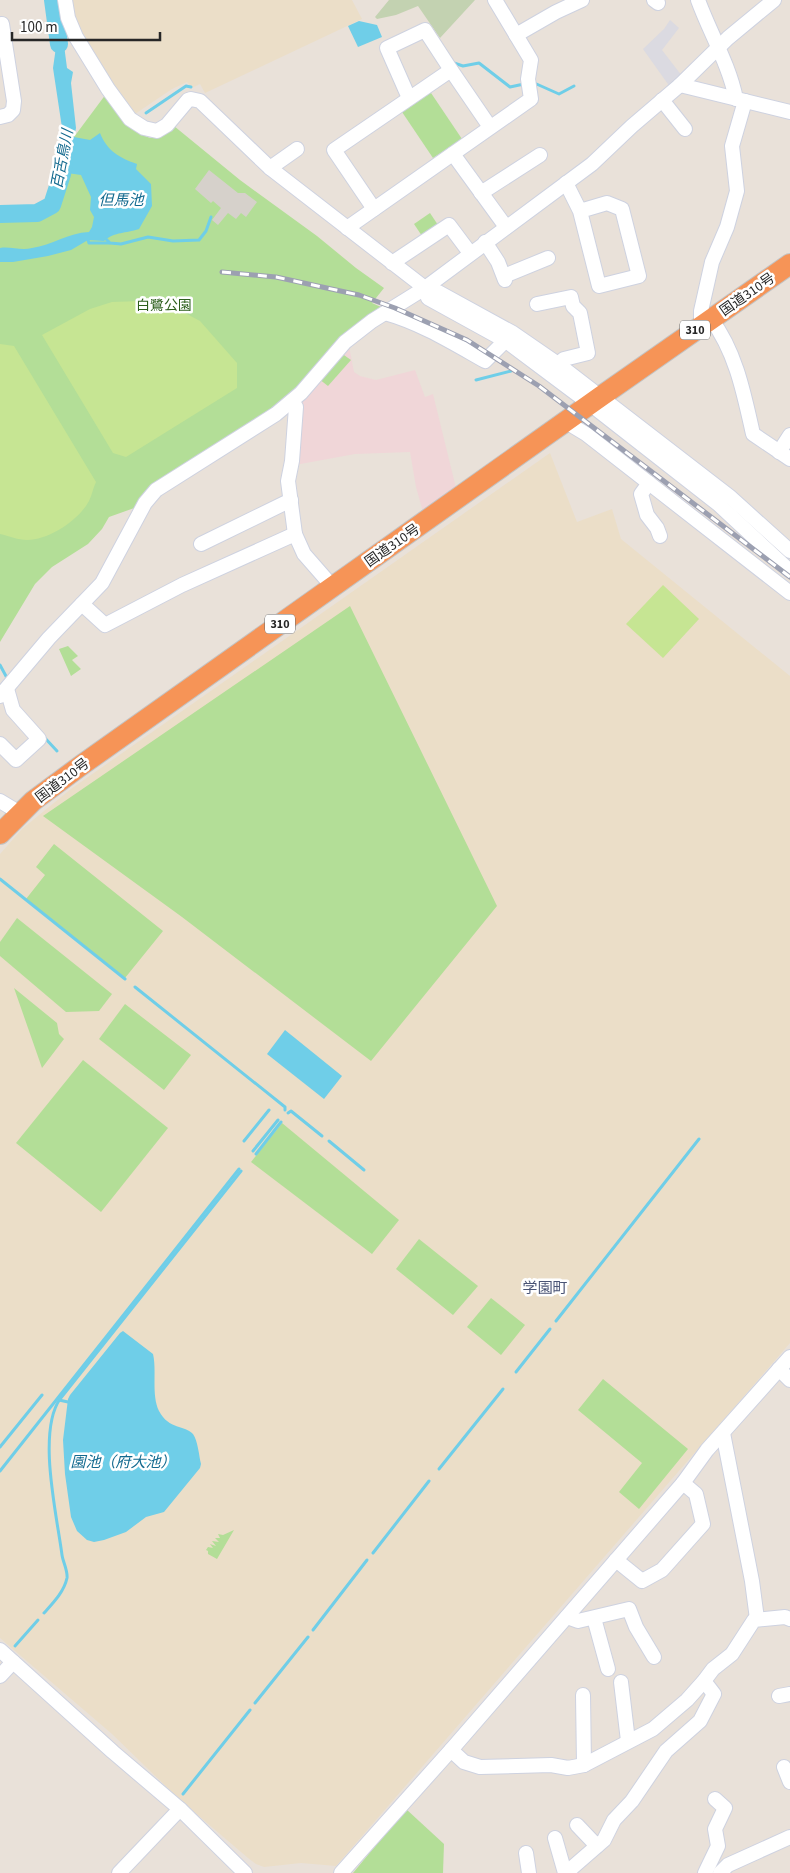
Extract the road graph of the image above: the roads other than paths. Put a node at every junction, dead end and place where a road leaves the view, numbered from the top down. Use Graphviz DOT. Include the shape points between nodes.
graph roads {
  1 [pos="65,0"];
  2 [pos="495,0"];
  3 [pos="582,0"];
  4 [pos="698,0"];
  5 [pos="774,0"];
  6 [pos="2,24"];
  7 [pos="516,35"];
  8 [pos="717,48"];
  9 [pos="450,70"];
  10 [pos="680,85"];
  11 [pos="409,98"];
  12 [pos="662,100"];
  13 [pos="741,100"];
  14 [pos="790,112"];
  15 [pos="0,117"];
  16 [pos="490,127"];
  17 [pos="685,128"];
  18 [pos="297,149"];
  19 [pos="452,154"];
  20 [pos="540,155"];
  21 [pos="270,168"];
  22 [pos="566,183"];
  23 [pos="481,193"];
  24 [pos="374,209"];
  25 [pos="580,211"];
  26 [pos="506,227"];
  27 [pos="347,228"];
  28 [pos="485,242"];
  29 [pos="470,253"];
  30 [pos="548,258"];
  31 [pos="392,263"];
  32 [pos="790,264"];
  33 [pos="424,288"];
  34 [pos="537,304"];
  35 [pos="385,313"];
  36 [pos="706,322"];
  37 [pos="509,337"];
  38 [pos="558,364"];
  39 [pos="595,400"];
  40 [pos="292,401"];
  41 [pos="566,422"];
  42 [pos="790,435"];
  43 [pos="785,455"];
  44 [pos="649,483"];
  45 [pos="291,500"];
  46 [pos="295,534"];
  47 [pos="660,536"];
  48 [pos="201,544"];
  49 [pos="790,551"];
  50 [pos="790,571"];
  51 [pos="332,586"];
  52 [pos="790,592"];
  53 [pos="82,604"];
  54 [pos="3,693"];
  55 [pos="0,744"];
  56 [pos="0,801"];
  57 [pos="20,813"];
  58 [pos="0,834"];
  59 [pos="790,1357"];
  60 [pos="779,1370"];
  61 [pos="790,1380"];
  62 [pos="723,1433"];
  63 [pos="683,1483"];
  64 [pos="616,1560"];
  65 [pos="567,1617"];
  66 [pos="594,1618"];
  67 [pos="757,1619"];
  68 [pos="790,1619"];
  69 [pos="0,1650"];
  70 [pos="654,1656"];
  71 [pos="12,1662"];
  72 [pos="608,1669"];
  73 [pos="0,1676"];
  74 [pos="704,1681"];
  75 [pos="621,1682"];
  76 [pos="583,1695"];
  77 [pos="628,1741"];
  78 [pos="451,1750"];
  79 [pos="584,1765"];
  80 [pos="784,1766"];
  81 [pos="790,1782"];
  82 [pos="715,1799"];
  83 [pos="180,1809"];
  84 [pos="577,1825"];
  85 [pos="790,1837"];
  86 [pos="555,1838"];
  87 [pos="790,1843"];
  88 [pos="597,1846"];
  89 [pos="526,1852"];
  90 [pos="119,1873"];
  91 [pos="245,1873"];
  92 [pos="341,1873"];
  93 [pos="529,1873"];
  94 [pos="566,1873"];
  95 [pos="705,1873"];
  96 [pos="720,1873"];
  1 -- 21 [label="street" via="76,37 130,119 144,128 157,131 167,125 188,100 200,100"];
  2 -- 7 [label="street"];
  3 -- 7 [label="street"];
  4 -- 8 [label="street"];
  5 -- 8 [label="street"];
  6 -- 15 [label="street" via="14,101 13,110"];
  7 -- 16 [label="street" via="531,60 528,79 531,99"];
  8 -- 10 [label="street"];
  8 -- 13 [label="street"];
  9 -- 11 [label="street"];
  9 -- 11 [label="street" via="426,30 387,48"];
  9 -- 16 [label="street"];
  10 -- 12 [label="street"];
  10 -- 13 [label="street"];
  11 -- 24 [label="street" via="334,150"];
  12 -- 17 [label="street"];
  12 -- 22 [label="street" via="592,164"];
  13 -- 14 [label="street"];
  13 -- 36 [label="street" via="732,146 737,191 727,227 712,262 701,311"];
  16 -- 19 [label="street"];
  18 -- 21 [label="street"];
  19 -- 23 [label="street"];
  19 -- 24 [label="street"];
  20 -- 23 [label="street"];
  21 -- 27 [label="street"];
  22 -- 25 [label="street"];
  22 -- 26 [label="street"];
  23 -- 26 [label="street"];
  24 -- 27 [label="street"];
  25 -- 25 [label="street" via="599,286 639,276 622,209 607,203"];
  26 -- 28 [label="street"];
  27 -- 31 [label="street"];
  28 -- 29 [label="street"];
  28 -- 30 [label="street" via="505,278"];
  29 -- 31 [label="street" via="449,224"];
  29 -- 33 [label="street"];
  31 -- 33 [label="street"];
  32 -- 36 [label="highway, 国道310号 / 310"];
  33 -- 35 [label="street"];
  33 -- 37 [label="street" via="438,292"];
  34 -- 38 [label="street" via="571,297 573,306 580,313 588,353 564,359"];
  35 -- 37 [label="street" via="433,332 485,361"];
  35 -- 40 [label="street" via="345,342"];
  36 -- 39 [label="highway, 国道310号 / 310"];
  36 -- 43 [label="street" via="730,350 752,434"];
  37 -- 38 [label="street"];
  37 -- 39 [label="street"];
  38 -- 39 [label="street"];
  39 -- 41 [label="highway, 国道310号 / 310"];
  39 -- 49 [label="street" via="729,496"];
  39 -- 50 [label="street" via="718,504"];
  40 -- 45 [label="street" via="296,407 288,481"];
  40 -- 53 [label="street" via="156,490 102,583"];
  41 -- 44 [label="street"];
  41 -- 51 [label="highway, 国道310号 / 310"];
  42 -- 43 [label="street"];
  44 -- 47 [label="street" via="641,494"];
  44 -- 52 [label="street"];
  45 -- 46 [label="street"];
  45 -- 48 [label="street"];
  46 -- 51 [label="street" via="304,554"];
  46 -- 53 [label="street" via="182,585 105,625"];
  51 -- 57 [label="highway, 国道310号 / 310" via="83,764"];
  53 -- 54 [label="street"];
  54 -- 55 [label="street" via="13,710 39,739 16,760"];
  56 -- 57 [label="street"];
  57 -- 58 [label="highway, 国道310号 / 310"];
  59 -- 60 [label="street"];
  60 -- 61 [label="street"];
  60 -- 62 [label="street"];
  62 -- 63 [label="street"];
  62 -- 67 [label="street"];
  63 -- 64 [label="street"];
  63 -- 64 [label="street" via="696,1494 703,1524 662,1570 642,1581"];
  64 -- 65 [label="street"];
  65 -- 66 [label="street" via="578,1621"];
  65 -- 78 [label="street"];
  66 -- 70 [label="street" via="629,1609"];
  66 -- 72 [label="street"];
  67 -- 68 [label="street"];
  67 -- 74 [label="street" via="732,1654"];
  69 -- 71 [label="street"];
  71 -- 73 [label="street"];
  71 -- 83 [label="street"];
  74 -- 77 [label="street" via="653,1729"];
  74 -- 88 [label="street" via="714,1694 700,1721 666,1751"];
  75 -- 77 [label="street"];
  76 -- 79 [label="street"];
  77 -- 79 [label="street"];
  78 -- 79 [label="street" via="464,1762 480,1767 552,1765 568,1768"];
  78 -- 92 [label="street"];
  80 -- 81 [label="street"];
  82 -- 95 [label="street" via="725,1808 715,1829 718,1846"];
  83 -- 90 [label="street"];
  83 -- 91 [label="street"];
  84 -- 88 [label="street"];
  85 -- 87 [label="street"];
  85 -- 96 [label="street" via="728,1865"];
  86 -- 94 [label="street"];
  88 -- 94 [label="street"];
  89 -- 93 [label="street"];
}
